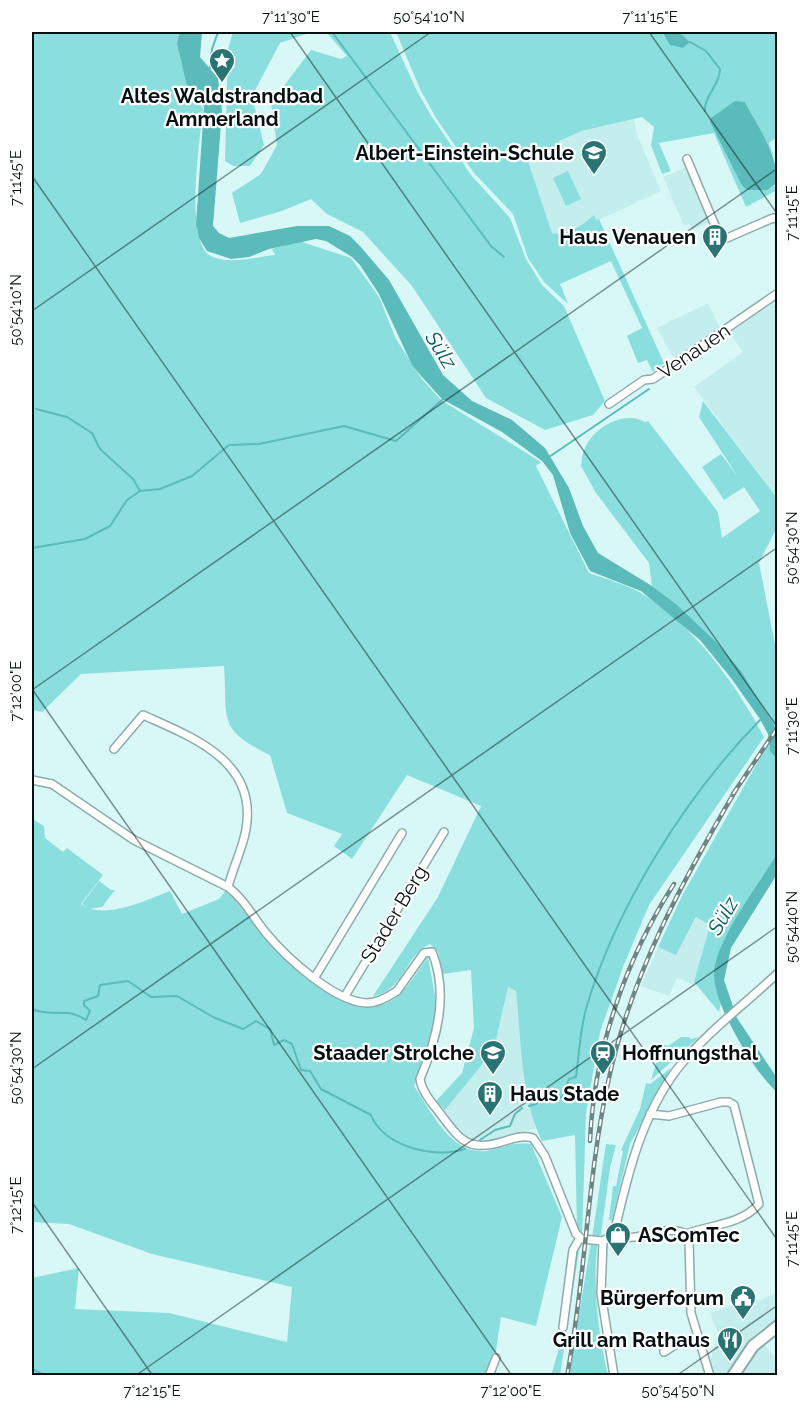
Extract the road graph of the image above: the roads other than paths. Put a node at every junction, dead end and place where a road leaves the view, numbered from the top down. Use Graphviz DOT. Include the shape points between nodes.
graph roads {
  1 [pos="687,159"];
  2 [pos="777,219"];
  3 [pos="777,293"];
  4 [pos="609,404"];
  5 [pos="114,749"];
  6 [pos="32,780"];
  7 [pos="444,832"];
  8 [pos="402,833"];
  9 [pos="228,886"];
  10 [pos="777,973"];
  11 [pos="315,977"];
  12 [pos="345,996"];
  13 [pos="650,1114"];
  14 [pos="614,1234"];
  15 [pos="686,1234"];
  16 [pos="580,1239"];
  17 [pos="603,1241"];
  18 [pos="777,1326"];
  19 [pos="563,1327"];
  20 [pos="697,1337"];
  21 [pos="664,1352"];
  22 [pos="496,1358"];
  23 [pos="489,1376"];
  24 [pos="614,1376"];
  25 [pos="710,1376"];
  26 [pos="733,1376"];
  1 -- 2 [label="street" via="719,235 727,238"];
  3 -- 4 [label="street, Venauen" via="653,379 644,380"];
  5 -- 9 [label="street" via="143,715 203,744 230,763 242,788 247,816"];
  6 -- 9 [label="street" via="52,784 134,840"];
  7 -- 12 [label="street, Stader Berg"];
  8 -- 11 [label="street"];
  9 -- 11 [label="street" via="292,961"];
  10 -- 13 [label="street" via="680,1066"];
  11 -- 12 [label="street"];
  12 -- 16 [label="street" via="369,1003 391,995 423,953 432,952 440,999 439,1021 421,1085 456,1134 469,1144 487,1146 525,1136 537,1142"];
  13 -- 14 [label="street" via="630,1168"];
  13 -- 15 [label="street" via="669,1116 732,1102 759,1204 722,1225"];
  14 -- 15 [label="street" via="624,1238 673,1230"];
  14 -- 17 [label="street"];
  15 -- 20 [label="street" via="691,1313"];
  16 -- 17 [label="street"];
  16 -- 19 [label="street" via="573,1250"];
  17 -- 24 [label="street" via="601,1293"];
  18 -- 26 [label="main road" via="753,1346"];
  20 -- 21 [label="street"];
  20 -- 25 [label="street"];
  22 -- 23 [label="street"];
}
